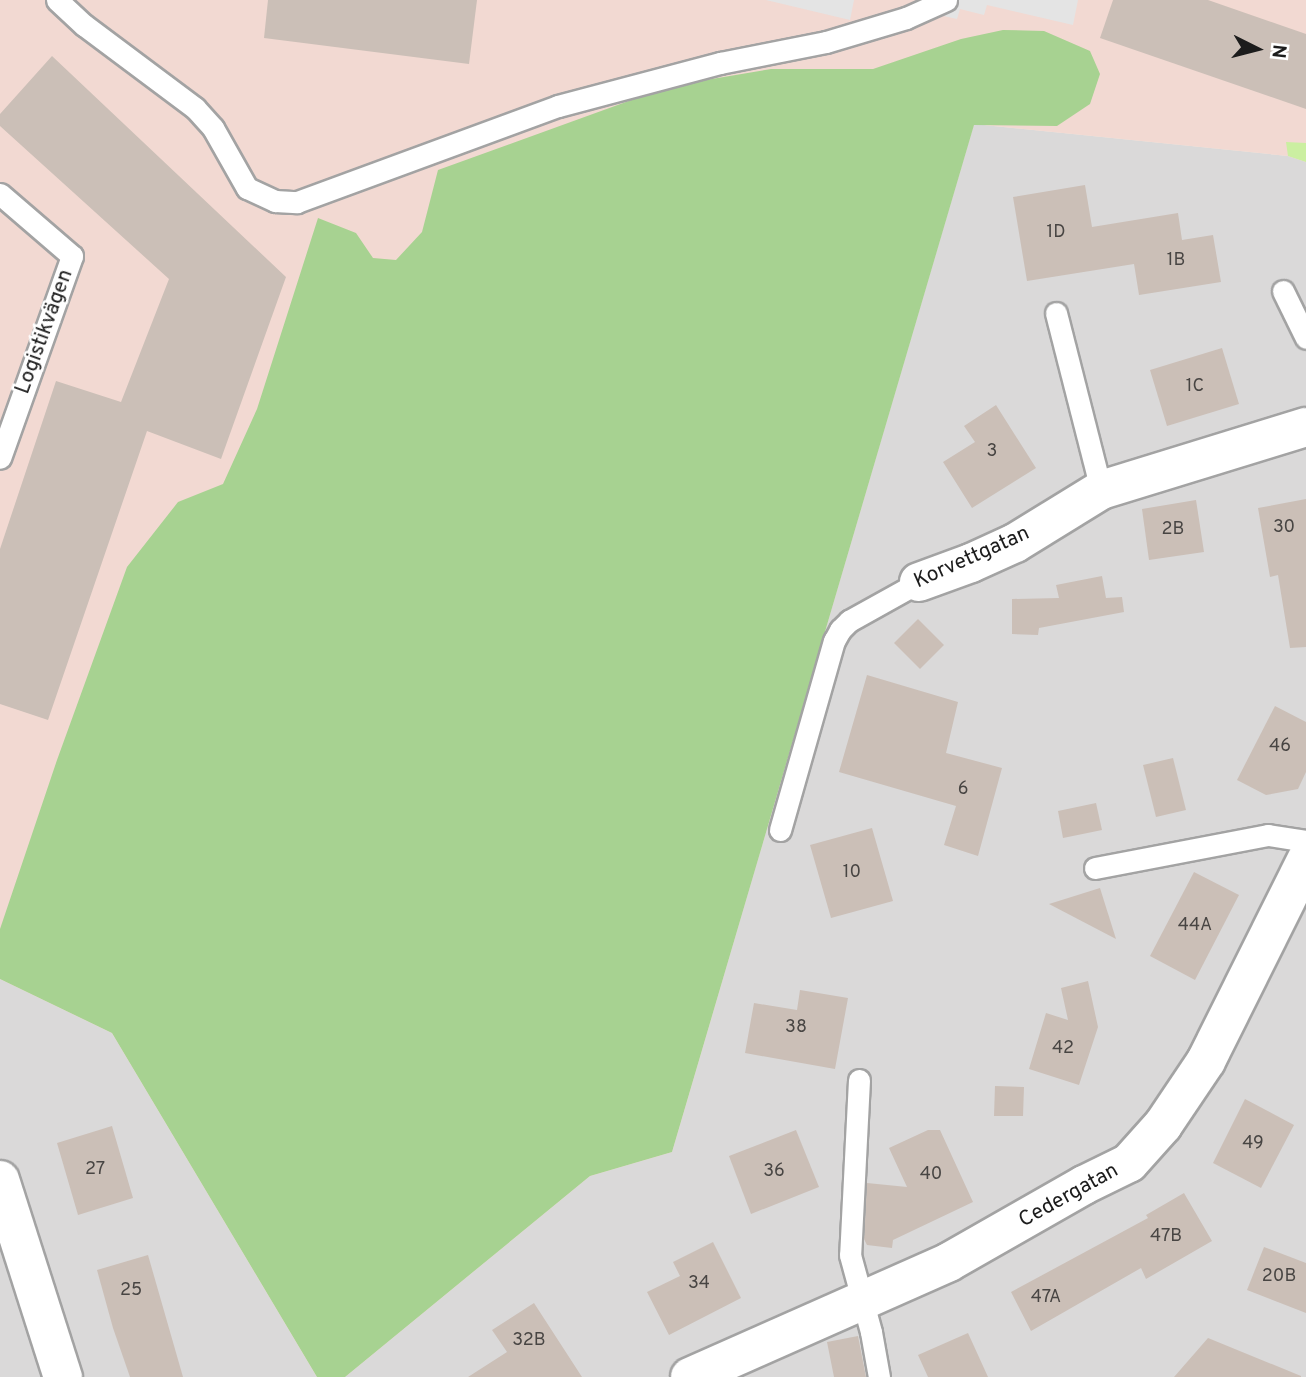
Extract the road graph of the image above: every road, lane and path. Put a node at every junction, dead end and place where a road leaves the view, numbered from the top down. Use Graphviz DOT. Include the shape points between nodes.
graph roads {
  1 [pos="57,0"];
  2 [pos="946,0"];
  3 [pos="2,201"];
  4 [pos="1283,291"];
  5 [pos="1056,313"];
  6 [pos="1306,338"];
  7 [pos="1306,427"];
  8 [pos="0,458"];
  9 [pos="1101,490"];
  10 [pos="919,582"];
  11 [pos="780,830"];
  12 [pos="1306,841"];
  13 [pos="1306,860"];
  14 [pos="1095,868"];
  15 [pos="859,1080"];
  16 [pos="0,1180"];
  17 [pos="6,1222"];
  18 [pos="862,1301"];
  19 [pos="63,1377"];
  20 [pos="690,1377"];
  21 [pos="879,1377"];
  1 -- 2 [label="lane" via="195,108 213,128 247,188 275,201 297,202 558,106 720,63 827,42 906,18"];
  3 -- 8 [label="lane, Logistikvägen" via="72,256"];
  4 -- 6 [label="lane"];
  5 -- 9 [label="lane"];
  7 -- 9 [label="street, Korvettgatan"];
  9 -- 10 [label="street, Korvettgatan" via="1014,543"];
  10 -- 11 [label="lane, Korvettgatan" via="840,630"];
  12 -- 14 [label="lane" via="1268,835"];
  13 -- 18 [label="street, Cedergatan" via="1206,1061 1163,1125 1129,1163 949,1262"];
  15 -- 18 [label="lane" via="850,1255"];
  16 -- 17 [label="street"];
  17 -- 19 [label="street"];
  18 -- 20 [label="street, Cedergatan"];
  18 -- 21 [label="lane"];
}
